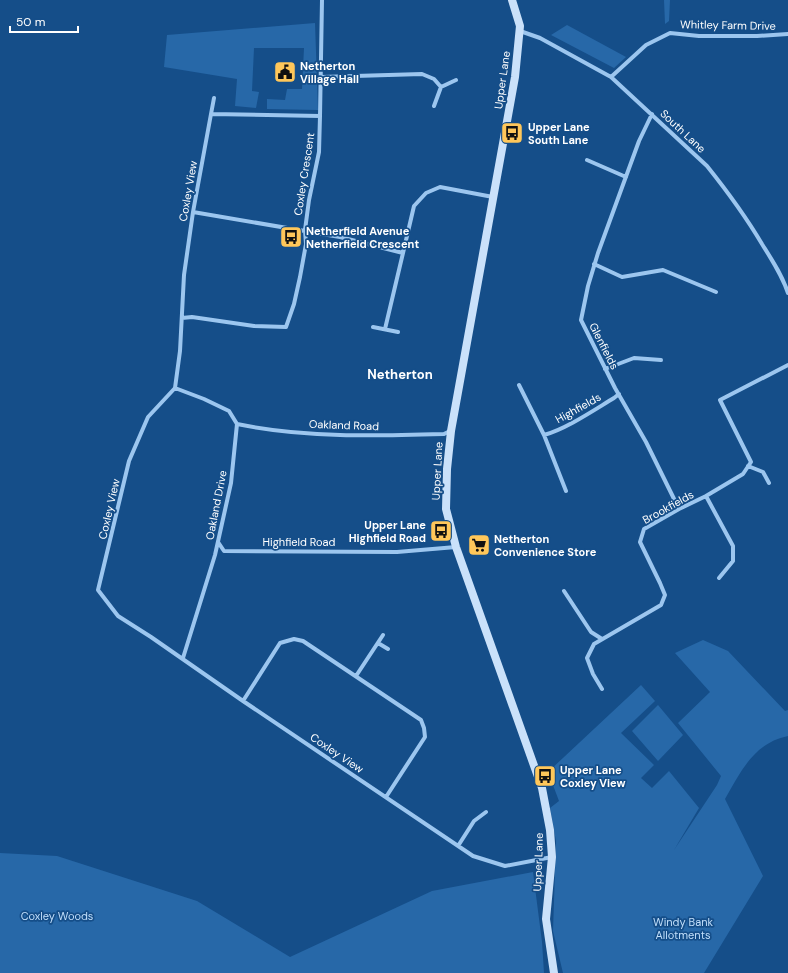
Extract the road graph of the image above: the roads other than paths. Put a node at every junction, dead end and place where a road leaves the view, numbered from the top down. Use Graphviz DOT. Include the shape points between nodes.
graph roads {
  1 [pos="322,0"];
  2 [pos="512,0"];
  3 [pos="520,31"];
  4 [pos="788,34"];
  5 [pos="321,77"];
  6 [pos="611,77"];
  7 [pos="456,80"];
  8 [pos="442,87"];
  9 [pos="214,98"];
  10 [pos="434,106"];
  11 [pos="211,114"];
  12 [pos="652,114"];
  13 [pos="320,116"];
  14 [pos="587,160"];
  15 [pos="626,177"];
  16 [pos="494,197"];
  17 [pos="193,212"];
  18 [pos="304,230"];
  19 [pos="403,253"];
  20 [pos="594,264"];
  21 [pos="716,292"];
  22 [pos="788,293"];
  23 [pos="182,318"];
  24 [pos="373,327"];
  25 [pos="385,329"];
  26 [pos="398,332"];
  27 [pos="661,360"];
  28 [pos="788,365"];
  29 [pos="605,369"];
  30 [pos="519,385"];
  31 [pos="175,388"];
  32 [pos="619,394"];
  33 [pos="237,424"];
  34 [pos="451,431"];
  35 [pos="544,435"];
  36 [pos="748,466"];
  37 [pos="769,482"];
  38 [pos="566,491"];
  39 [pos="706,496"];
  40 [pos="679,509"];
  41 [pos="218,542"];
  42 [pos="456,546"];
  43 [pos="719,578"];
  44 [pos="564,591"];
  45 [pos="384,635"];
  46 [pos="602,639"];
  47 [pos="378,643"];
  48 [pos="388,649"];
  49 [pos="183,658"];
  50 [pos="356,676"];
  51 [pos="602,690"];
  52 [pos="243,701"];
  53 [pos="386,797"];
  54 [pos="486,812"];
  55 [pos="458,846"];
  56 [pos="552,857"];
  57 [pos="554,973"];
  1 -- 5 [label="street, Coxley Crescent"];
  2 -- 3 [label="main road, Upper Lane"];
  3 -- 6 [label="street, South Lane" via="540,38"];
  3 -- 16 [label="main road, Upper Lane" via="515,77"];
  4 -- 6 [label="street, Whitley Farm Drive" via="713,36 670,33 646,45"];
  5 -- 8 [label="street" via="422,74 434,79"];
  5 -- 13 [label="street, Coxley Crescent"];
  6 -- 12 [label="street, South Lane"];
  7 -- 8 [label="street"];
  8 -- 10 [label="street"];
  9 -- 11 [label="street, Coxley View"];
  11 -- 13 [label="street"];
  11 -- 17 [label="street, Coxley View"];
  12 -- 15 [label="street, Glenfields"];
  12 -- 22 [label="street, South Lane" via="719,180 772,260"];
  13 -- 18 [label="street, Coxley Crescent" via="318,152"];
  14 -- 15 [label="street"];
  15 -- 20 [label="street, Glenfields"];
  16 -- 19 [label="street" via="440,187 426,193 414,206"];
  16 -- 34 [label="main road, Upper Lane"];
  17 -- 18 [label="street"];
  17 -- 23 [label="street, Coxley View" via="184,275"];
  18 -- 19 [label="street"];
  18 -- 23 [label="street, Coxley Crescent" via="306,244 300,277 286,327"];
  19 -- 25 [label="street"];
  20 -- 21 [label="street" via="622,277 663,270"];
  20 -- 29 [label="street, Glenfields" via="581,320"];
  23 -- 31 [label="street, Coxley View"];
  24 -- 25 [label="street"];
  25 -- 26 [label="street"];
  27 -- 29 [label="street" via="634,358"];
  28 -- 36 [label="street" via="720,400 751,462"];
  29 -- 32 [label="street, Glenfields"];
  30 -- 35 [label="street"];
  31 -- 33 [label="street" via="229,411"];
  31 -- 49 [label="street, Coxley View" via="148,417 129,461 98,590 118,616"];
  32 -- 35 [label="street, Highfields" via="578,419"];
  32 -- 40 [label="street, Glenfields"];
  33 -- 34 [label="street, Oakland Road" via="260,429 363,436 444,434"];
  33 -- 41 [label="street, Oakland Drive" via="231,483"];
  34 -- 42 [label="main road, Upper Lane" via="446,509"];
  35 -- 38 [label="street"];
  36 -- 37 [label="street" via="763,472"];
  36 -- 39 [label="street, Brookfields" via="743,474"];
  39 -- 40 [label="street, Brookfields"];
  39 -- 43 [label="street, Brookfields" via="733,546 733,561"];
  40 -- 46 [label="street, Brookfields" via="644,529 640,542 665,595 661,605"];
  41 -- 42 [label="street, Highfield Road" via="224,551 397,552"];
  41 -- 49 [label="street, Oakland Drive"];
  42 -- 56 [label="main road, Upper Lane" via="540,780 550,830"];
  44 -- 46 [label="street" via="591,632"];
  45 -- 47 [label="street"];
  46 -- 51 [label="street, Brookfields" via="592,647 587,658"];
  47 -- 48 [label="street"];
  47 -- 50 [label="street"];
  49 -- 52 [label="street, Coxley View"];
  50 -- 52 [label="street" via="303,641 294,639 280,643"];
  50 -- 53 [label="street" via="421,720 424,728 425,737"];
  52 -- 53 [label="street, Coxley View"];
  53 -- 55 [label="street, Coxley View"];
  54 -- 55 [label="street" via="474,821"];
  55 -- 56 [label="street, Coxley View" via="473,856 505,866"];
  56 -- 57 [label="main road, Upper Lane" via="546,919"];
}
